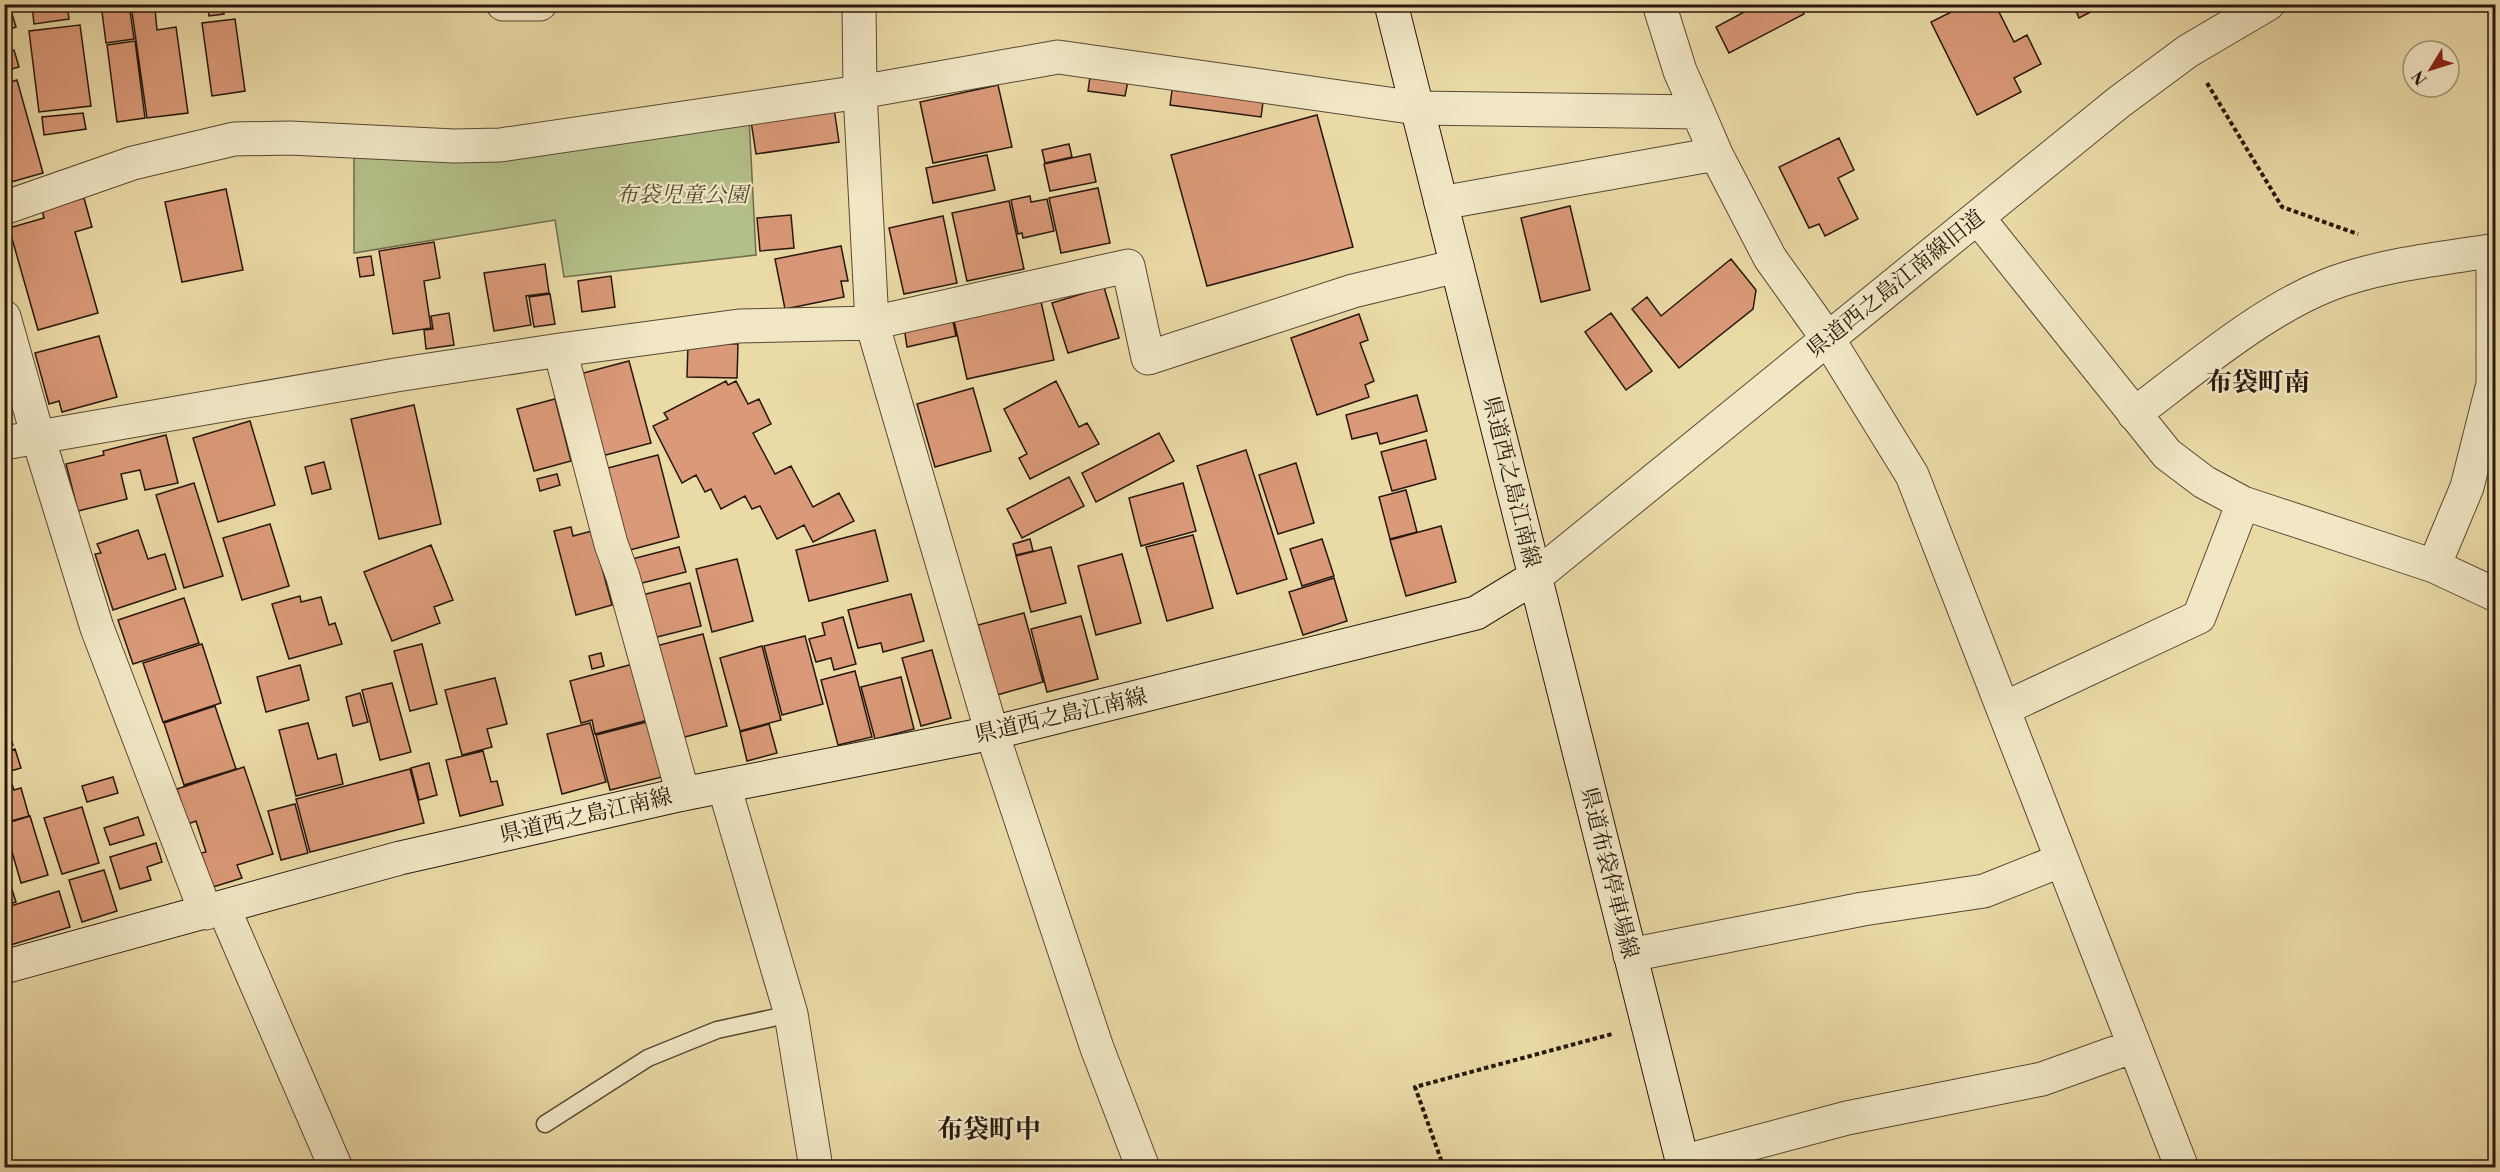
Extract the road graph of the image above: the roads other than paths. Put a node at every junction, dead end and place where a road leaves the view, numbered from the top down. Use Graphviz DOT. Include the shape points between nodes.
graph roads {
  1 [pos="503,4"];
  2 [pos="540,4"];
  3 [pos="859,4"];
  4 [pos="1391,4"];
  5 [pos="1659,4"];
  6 [pos="2268,4"];
  7 [pos="860,92"];
  8 [pos="1417,108"];
  9 [pos="1698,112"];
  10 [pos="1716,154"];
  11 [pos="1441,203"];
  12 [pos="4,208"];
  13 [pos="1978,218"];
  14 [pos="2494,250"];
  15 [pos="1457,266"];
  16 [pos="4,317"];
  17 [pos="872,323"];
  18 [pos="1828,339"];
  19 [pos="560,350"];
  20 [pos="2494,384"];
  21 [pos="2133,414"];
  22 [pos="38,437"];
  23 [pos="4,443"];
  24 [pos="2243,503"];
  25 [pos="2434,566"];
  26 [pos="1535,578"];
  27 [pos="2496,595"];
  28 [pos="2003,709"];
  29 [pos="992,733"];
  30 [pos="724,786"];
  31 [pos="683,794"];
  32 [pos="2062,860"];
  33 [pos="215,911"];
  34 [pos="1630,955"];
  35 [pos="4,967"];
  36 [pos="791,1014"];
  37 [pos="2134,1047"];
  38 [pos="545,1124"];
  39 [pos="1683,1165"];
  40 [pos="336,1167"];
  41 [pos="816,1167"];
  42 [pos="1143,1167"];
  43 [pos="2182,1167"];
  1 -- 2 [label="street"];
  3 -- 7 [label="street"];
  4 -- 8 [label="street, 県道西之島江南線"];
  5 -- 9 [label="street" via="1680,71"];
  6 -- 13 [label="street, 県道西之島江南線旧道" via="2188,51 2119,102"];
  7 -- 8 [label="street" via="1058,57"];
  7 -- 12 [label="street" via="500,145 234,139 133,163"];
  7 -- 17 [label="street"];
  8 -- 9 [label="street"];
  8 -- 11 [label="street, 県道西之島江南線"];
  9 -- 10 [label="street"];
  10 -- 11 [label="street"];
  10 -- 18 [label="street" via="1770,258"];
  11 -- 15 [label="street, 県道西之島江南線"];
  13 -- 18 [label="street, 県道西之島江南線旧道"];
  13 -- 21 [label="street"];
  14 -- 20 [label="street"];
  14 -- 21 [label="street" via="2389,267 2318,290 2245,333"];
  15 -- 17 [label="street" via="1353,291 1148,358 1128,266"];
  15 -- 26 [label="street, 県道西之島江南線"];
  16 -- 22 [label="street"];
  17 -- 19 [label="street" via="739,326"];
  17 -- 29 [label="street"];
  18 -- 26 [label="street, 県道西之島江南線旧道"];
  18 -- 28 [label="street" via="1912,475"];
  19 -- 22 [label="street"];
  19 -- 31 [label="street"];
  20 -- 25 [label="street" via="2467,487"];
  21 -- 24 [label="street" via="2167,454 2204,482"];
  22 -- 23 [label="street"];
  22 -- 33 [label="street" via="97,628"];
  24 -- 25 [label="street"];
  24 -- 28 [label="street" via="2199,616"];
  25 -- 27 [label="street"];
  26 -- 29 [label="street, 県道西之島江南線" via="1476,613"];
  26 -- 34 [label="street, 県道布袋停車場線"];
  28 -- 32 [label="street"];
  29 -- 30 [label="street, 県道西之島江南線"];
  29 -- 42 [label="street" via="1097,1048"];
  30 -- 31 [label="street, 県道西之島江南線"];
  30 -- 36 [label="street"];
  31 -- 33 [label="street, 県道西之島江南線" via="400,858"];
  32 -- 34 [label="street" via="1984,891 1863,909"];
  32 -- 37 [label="street"];
  33 -- 35 [label="street, 県道西之島江南線"];
  33 -- 40 [label="street"];
  34 -- 39 [label="street, 県道布袋停車場線"];
  36 -- 38 [label="lane" via="717,1030 648,1058"];
  36 -- 41 [label="street"];
  37 -- 39 [label="street" via="2042,1078 1846,1118"];
  37 -- 43 [label="street"];
}
